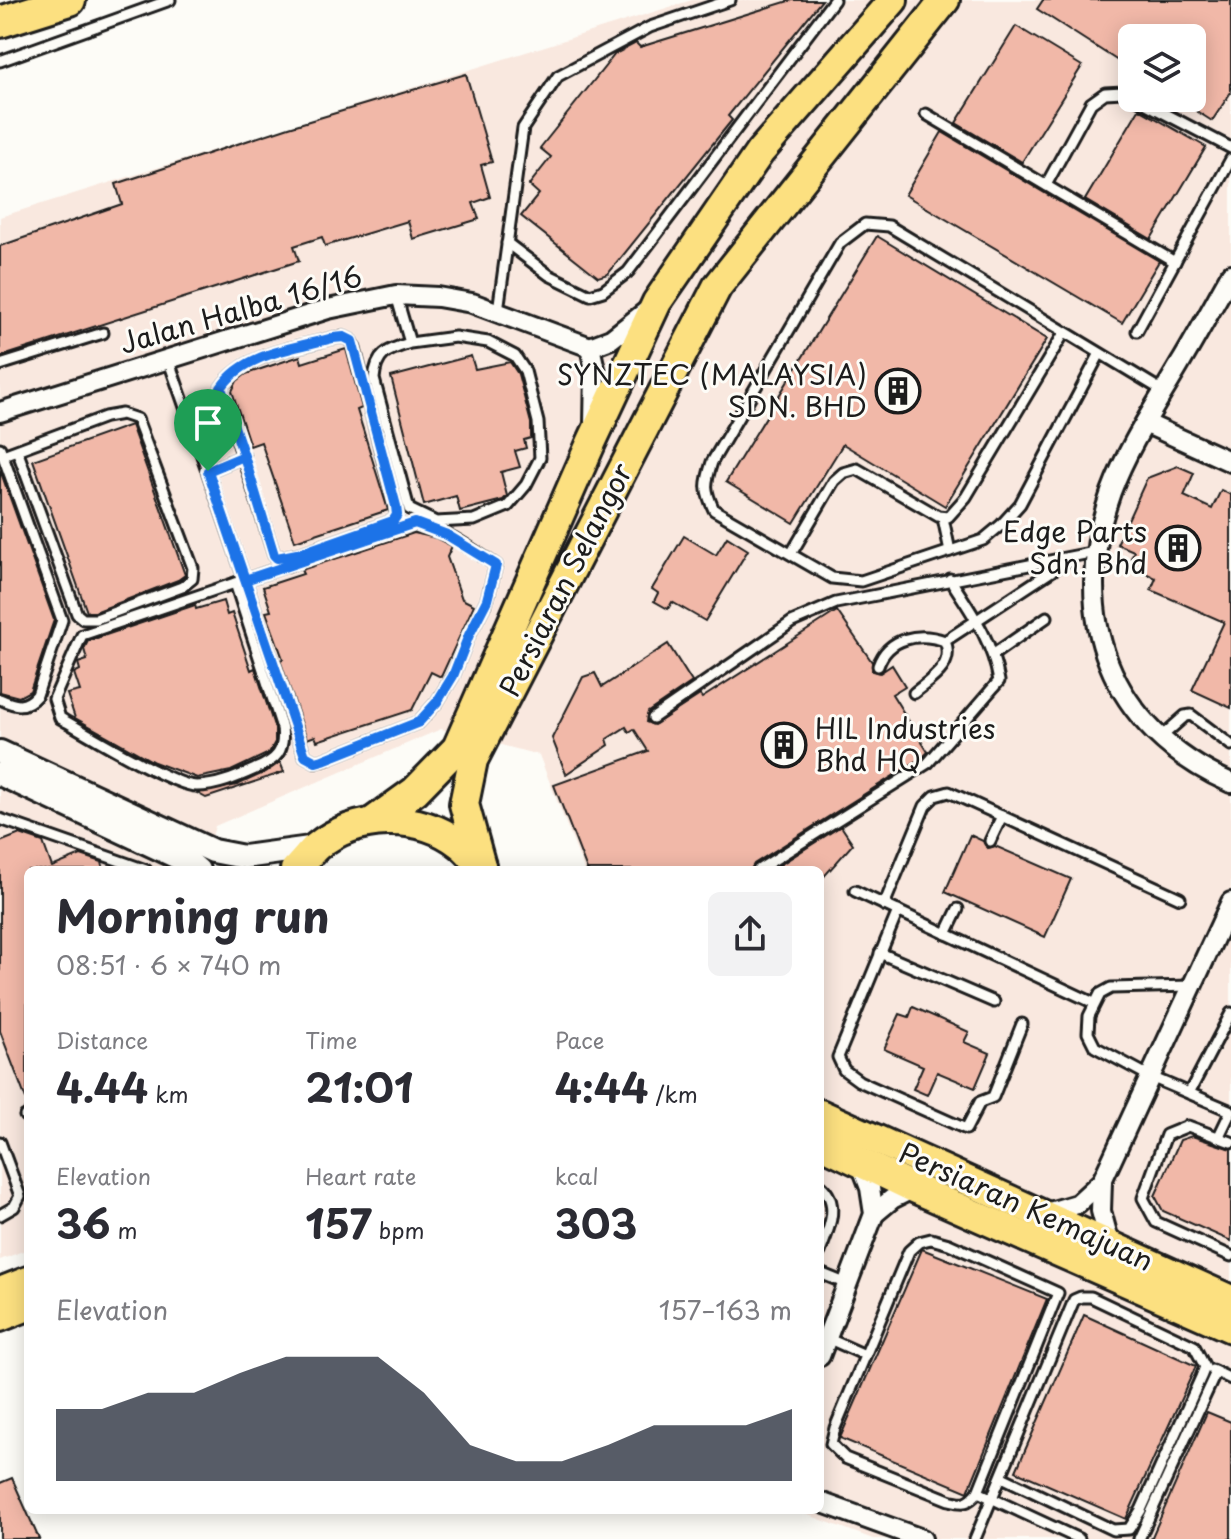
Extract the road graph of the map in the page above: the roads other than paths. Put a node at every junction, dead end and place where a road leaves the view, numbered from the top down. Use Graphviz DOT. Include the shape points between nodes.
graph roads {
  1 [pos="70,0"];
  2 [pos="170,0"];
  3 [pos="730,0"];
  4 [pos="834,0"];
  5 [pos="893,0"];
  6 [pos="945,0"];
  7 [pos="0,22"];
  8 [pos="0,61"];
  9 [pos="1118,92"];
  10 [pos="1162,112"];
  11 [pos="926,114"];
  12 [pos="1231,148"];
  13 [pos="1231,159"];
  14 [pos="1046,185"];
  15 [pos="507,243"];
  16 [pos="1175,262"];
  17 [pos="1231,274"];
  18 [pos="396,295"];
  19 [pos="657,302"];
  20 [pos="498,311"];
  21 [pos="1137,331"];
  22 [pos="103,333"];
  23 [pos="1064,333"];
  24 [pos="410,343"];
  25 [pos="590,347"];
  26 [pos="1099,355"];
  27 [pos="168,359"];
  28 [pos="0,365"];
  29 [pos="1163,391"];
  30 [pos="1,407"];
  31 [pos="1145,423"];
  32 [pos="592,441"];
  33 [pos="17,450"];
  34 [pos="1,451"];
  35 [pos="244,456"];
  36 [pos="1231,462"];
  37 [pos="208,471"];
  38 [pos="943,518"];
  39 [pos="950,551"];
  40 [pos="791,554"];
  41 [pos="1086,554"];
  42 [pos="950,579"];
  43 [pos="240,581"];
  44 [pos="1047,617"];
  45 [pos="978,621"];
  46 [pos="945,641"];
  47 [pos="994,654"];
  48 [pos="878,666"];
  49 [pos="914,693"];
  50 [pos="0,699"];
  51 [pos="653,718"];
  52 [pos="1160,738"];
  53 [pos="1231,745"];
  54 [pos="0,752"];
  55 [pos="0,774"];
  56 [pos="1231,783"];
  57 [pos="1002,816"];
  58 [pos="0,819"];
  59 [pos="372,822"];
  60 [pos="990,841"];
  61 [pos="317,847"];
  62 [pos="135,866"];
  63 [pos="193,866"];
  64 [pos="299,866"];
  65 [pos="481,866"];
  66 [pos="482,866"];
  67 [pos="764,866"];
  68 [pos="855,891"];
  69 [pos="1180,898"];
  70 [pos="1231,902"];
  71 [pos="884,905"];
  72 [pos="958,909"];
  73 [pos="898,911"];
  74 [pos="946,934"];
  75 [pos="880,953"];
  76 [pos="1193,986"];
  77 [pos="994,1002"];
  78 [pos="1094,1003"];
  79 [pos="1231,1013"];
  80 [pos="1022,1024"];
  81 [pos="1151,1077"];
  82 [pos="1189,1093"];
  83 [pos="824,1116"];
  84 [pos="1219,1136"];
  85 [pos="0,1142"];
  86 [pos="1231,1142"];
  87 [pos="824,1145"];
  88 [pos="860,1162"];
  89 [pos="1102,1181"];
  90 [pos="914,1188"];
  91 [pos="824,1191"];
  92 [pos="874,1214"];
  93 [pos="1043,1214"];
  94 [pos="0,1215"];
  95 [pos="824,1242"];
  96 [pos="1110,1244"];
  97 [pos="1231,1256"];
  98 [pos="824,1275"];
  99 [pos="24,1283"];
  100 [pos="847,1284"];
  101 [pos="0,1292"];
  102 [pos="1231,1300"];
  103 [pos="24,1308"];
  104 [pos="0,1317"];
  105 [pos="1231,1328"];
  106 [pos="827,1338"];
  107 [pos="824,1346"];
  108 [pos="865,1355"];
  109 [pos="1205,1367"];
  110 [pos="1216,1372"];
  111 [pos="1231,1379"];
  112 [pos="1002,1477"];
  113 [pos="978,1492"];
  114 [pos="993,1499"];
  115 [pos="824,1503"];
  116 [pos="922,1539"];
  117 [pos="975,1539"];
  118 [pos="1079,1539"];
  119 [pos="1139,1539"];
  1 -- 7 [label="highway"];
  2 -- 8 [label="lane"];
  3 -- 15 [label="lane" via="650,27 558,76 523,128"];
  4 -- 15 [label="lane" via="628,272 603,291 590,295 549,275"];
  5 -- 19 [label="main road, Persiaran Selangor" via="760,152"];
  6 -- 66 [label="main road, Persiaran Selangor" via="717,287 473,760 464,804"];
  9 -- 14 [label="lane" via="1105,93 1091,103"];
  10 -- 12 [label="lane"];
  11 -- 14 [label="lane"];
  13 -- 16 [label="lane"];
  14 -- 16 [label="lane"];
  15 -- 20 [label="lane"];
  16 -- 21 [label="lane"];
  17 -- 29 [label="street"];
  18 -- 20 [label="street, Jalan Halba 16/16" via="438,297"];
  18 -- 24 [label="lane"];
  18 -- 27 [label="street, Jalan Halba 16/16" via="328,309"];
  19 -- 25 [label="street" via="632,325"];
  19 -- 32 [label="main road, Persiaran Selangor"];
  20 -- 25 [label="street, Jalan Halba 16/16"];
  22 -- 28 [label="lane"];
  23 -- 26 [label="lane"];
  23 -- 38 [label="lane" via="966,497"];
  23 -- 40 [label="lane" via="889,226 865,224 856,229 840,243 712,462 705,483 714,510"];
  24 -- 24 [label="lane" via="455,337 488,342 515,356 525,371 538,422 540,458 508,506 474,520 436,522 409,509 374,379 375,364 388,350"];
  25 -- 32 [label="street" via="596,395"];
  26 -- 29 [label="lane"];
  26 -- 39 [label="lane" via="1020,504 983,540"];
  27 -- 30 [label="street, Jalan Halba 16/16"];
  27 -- 37 [label="lane"];
  29 -- 31 [label="street"];
  31 -- 36 [label="street"];
  31 -- 41 [label="street"];
  32 -- 59 [label="main road, Persiaran Selangor" via="457,748 415,791"];
  33 -- 33 [label="lane" via="105,417 122,414 137,419 193,568 192,579 96,619 83,619"];
  33 -- 34 [label="lane"];
  34 -- 50 [label="lane" via="62,620 37,695 16,706"];
  35 -- 35 [label="lane" via="221,388 227,379 238,368 265,357 344,337 355,349 397,515 393,521 277,558"];
  35 -- 37 [label="lane"];
  37 -- 43 [label="lane"];
  38 -- 39 [label="lane"];
  38 -- 40 [label="lane" via="857,469 834,481"];
  39 -- 40 [label="lane" via="861,581 832,578"];
  41 -- 42 [label="lane"];
  41 -- 45 [label="lane"];
  41 -- 52 [label="street" via="1103,650 1133,710"];
  42 -- 45 [label="lane"];
  42 -- 51 [label="lane" via="836,603 792,622"];
  43 -- 43 [label="lane" via="282,728 281,752 259,767 194,787 60,718 54,699 82,635"];
  43 -- 43 [label="lane" via="305,756 316,762 419,722 453,676 487,600 496,565 447,535 415,523"];
  44 -- 47 [label="lane"];
  45 -- 46 [label="lane"];
  45 -- 47 [label="lane"];
  46 -- 48 [label="lane" via="927,635 910,638 882,655"];
  46 -- 49 [label="lane" via="944,669"];
  47 -- 67 [label="lane" via="999,681 928,763"];
  52 -- 53 [label="lane" via="1191,715"];
  52 -- 56 [label="street"];
  54 -- 61 [label="street" via="213,851 244,857"];
  55 -- 63 [label="street"];
  57 -- 60 [label="lane"];
  57 -- 69 [label="lane"];
  57 -- 71 [label="lane" via="949,792 935,796 925,806"];
  58 -- 62 [label="lane"];
  59 -- 61 [label="main road" via="343,830"];
  59 -- 65 [label="main road" via="403,821 433,829 460,844"];
  61 -- 64 [label="main road"];
  68 -- 71 [label="lane"];
  70 -- 76 [label="street"];
  71 -- 73 [label="lane"];
  72 -- 74 [label="lane"];
  73 -- 74 [label="lane"];
  73 -- 75 [label="lane"];
  74 -- 78 [label="lane"];
  75 -- 77 [label="lane"];
  75 -- 80 [label="lane" via="838,1057 844,1070 859,1081 966,1129 980,1102 993,1097"];
  76 -- 78 [label="lane" via="1111,988"];
  76 -- 81 [label="street"];
  78 -- 81 [label="lane" via="1088,1033 1095,1047"];
  79 -- 82 [label="lane"];
  81 -- 82 [label="lane"];
  81 -- 89 [label="street"];
  82 -- 84 [label="lane" via="1231,1111"];
  83 -- 93 [label="main road, Persiaran Kemajuan"];
  84 -- 86 [label="lane"];
  84 -- 97 [label="lane" via="1188,1126 1166,1135 1143,1198 1156,1222"];
  85 -- 94 [label="lane" via="20,1196"];
  87 -- 88 [label="main road, Persiaran Kemajuan"];
  88 -- 90 [label="main road, Persiaran Kemajuan"];
  88 -- 92 [label="street"];
  89 -- 93 [label="street" via="1077,1204"];
  89 -- 96 [label="street" via="1101,1211"];
  90 -- 92 [label="street"];
  90 -- 105 [label="main road, Persiaran Kemajuan"];
  91 -- 95 [label="lane" via="833,1220"];
  92 -- 100 [label="street"];
  93 -- 96 [label="main road, Persiaran Kemajuan"];
  96 -- 102 [label="main road, Persiaran Kemajuan"];
  98 -- 100 [label="lane"];
  99 -- 101 [label="main road"];
  100 -- 106 [label="street"];
  103 -- 104 [label="main road"];
  106 -- 107 [label="street"];
  106 -- 108 [label="lane"];
  108 -- 113 [label="lane" via="835,1428 833,1448 845,1458 949,1500 964,1504"];
  108 -- 113 [label="lane" via="909,1251 919,1242 949,1244 1058,1293"];
  109 -- 110 [label="lane"];
  109 -- 112 [label="lane" via="1129,1529 1113,1530"];
  109 -- 112 [label="lane" via="1194,1346 1091,1297 1074,1300"];
  110 -- 111 [label="lane"];
  110 -- 119 [label="lane"];
  112 -- 114 [label="lane"];
  113 -- 114 [label="lane"];
  114 -- 117 [label="lane"];
  114 -- 118 [label="lane"];
  115 -- 116 [label="street"];
}
